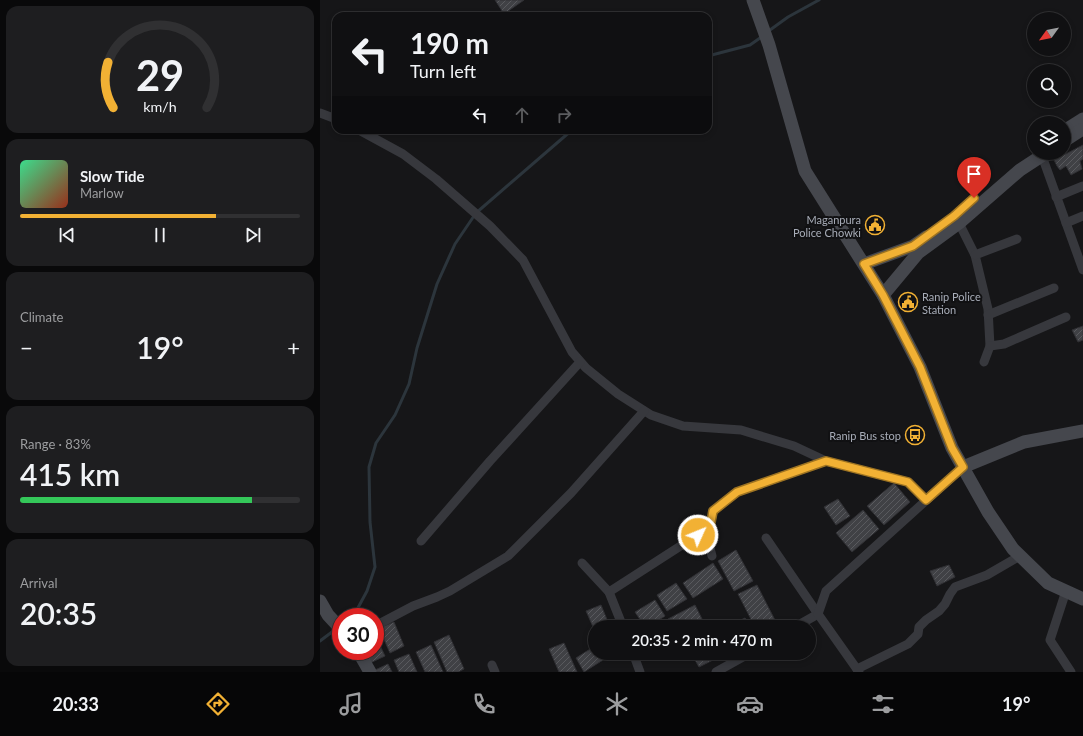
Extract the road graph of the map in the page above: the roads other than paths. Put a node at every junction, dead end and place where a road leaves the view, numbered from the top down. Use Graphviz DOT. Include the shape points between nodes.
graph roads {
  1 [pos="753,0"];
  2 [pos="320,113"];
  3 [pos="332,118"];
  4 [pos="1083,119"];
  5 [pos="1071,127"];
  6 [pos="1083,129"];
  7 [pos="366,134"];
  8 [pos="1071,137"];
  9 [pos="1027,159"];
  10 [pos="1032,160"];
  11 [pos="1043,160"];
  12 [pos="1083,186"];
  13 [pos="1056,197"];
  14 [pos="1083,216"];
  15 [pos="959,223"];
  16 [pos="1066,223"];
  17 [pos="1017,239"];
  18 [pos="975,255"];
  19 [pos="864,264"];
  20 [pos="1083,270"];
  21 [pos="1054,288"];
  22 [pos="883,295"];
  23 [pos="988,315"];
  24 [pos="1066,317"];
  25 [pos="990,346"];
  26 [pos="580,362"];
  27 [pos="984,362"];
  28 [pos="644,411"];
  29 [pos="1083,431"];
  30 [pos="826,461"];
  31 [pos="963,467"];
  32 [pos="926,500"];
  33 [pos="710,527"];
  34 [pos="766,538"];
  35 [pos="421,541"];
  36 [pos="712,556"];
  37 [pos="1020,556"];
  38 [pos="582,563"];
  39 [pos="1066,591"];
  40 [pos="609,592"];
  41 [pos="1083,599"];
  42 [pos="322,610"];
  43 [pos="818,614"];
  44 [pos="332,619"];
  45 [pos="620,620"];
  46 [pos="807,620"];
  47 [pos="384,621"];
  48 [pos="363,660"];
  49 [pos="635,660"];
  50 [pos="737,660"];
  51 [pos="858,670"];
  52 [pos="370,672"];
  53 [pos="640,672"];
  54 [pos="716,672"];
  55 [pos="1071,672"];
  1 -- 19 [label="street" via="769,45 805,171"];
  2 -- 3 [label="street"];
  4 -- 5 [label="street"];
  6 -- 8 [label="street"];
  7 -- 26 [label="street" via="403,154 436,179 490,226 523,260 572,352"];
  9 -- 19 [label="street" via="1014,164 954,216 913,246"];
  10 -- 15 [label="street"];
  11 -- 13 [label="street"];
  12 -- 13 [label="street"];
  13 -- 16 [label="street"];
  14 -- 16 [label="street"];
  15 -- 18 [label="street"];
  15 -- 22 [label="street" via="918,253"];
  16 -- 20 [label="street"];
  17 -- 18 [label="street"];
  18 -- 23 [label="street"];
  19 -- 22 [label="street"];
  21 -- 23 [label="street"];
  22 -- 31 [label="street" via="920,367 952,448"];
  23 -- 25 [label="street"];
  24 -- 25 [label="street" via="1004,344"];
  25 -- 27 [label="street"];
  26 -- 28 [label="street" via="618,394"];
  26 -- 35 [label="street"];
  28 -- 30 [label="street" via="683,426 741,430 794,446"];
  28 -- 47 [label="street" via="571,493 508,556 450,591"];
  29 -- 31 [label="street" via="1024,442"];
  30 -- 32 [label="street" via="908,482"];
  30 -- 33 [label="street" via="737,492 713,511"];
  31 -- 32 [label="street"];
  31 -- 37 [label="street" via="988,512 1013,550"];
  32 -- 43 [label="street" via="826,591"];
  33 -- 36 [label="street" via="708,540"];
  33 -- 40 [label="street"];
  34 -- 43 [label="street"];
  37 -- 39 [label="street" via="1048,583"];
  37 -- 51 [label="street" via="986,575 955,587 945,604 919,627 918,634 908,644"];
  38 -- 40 [label="street"];
  39 -- 41 [label="street"];
  39 -- 55 [label="street" via="1050,640"];
  40 -- 45 [label="street"];
  42 -- 44 [label="street"];
  43 -- 46 [label="street"];
  43 -- 51 [label="street"];
  48 -- 52 [label="street"];
  49 -- 53 [label="street"];
  50 -- 54 [label="street"];
}
